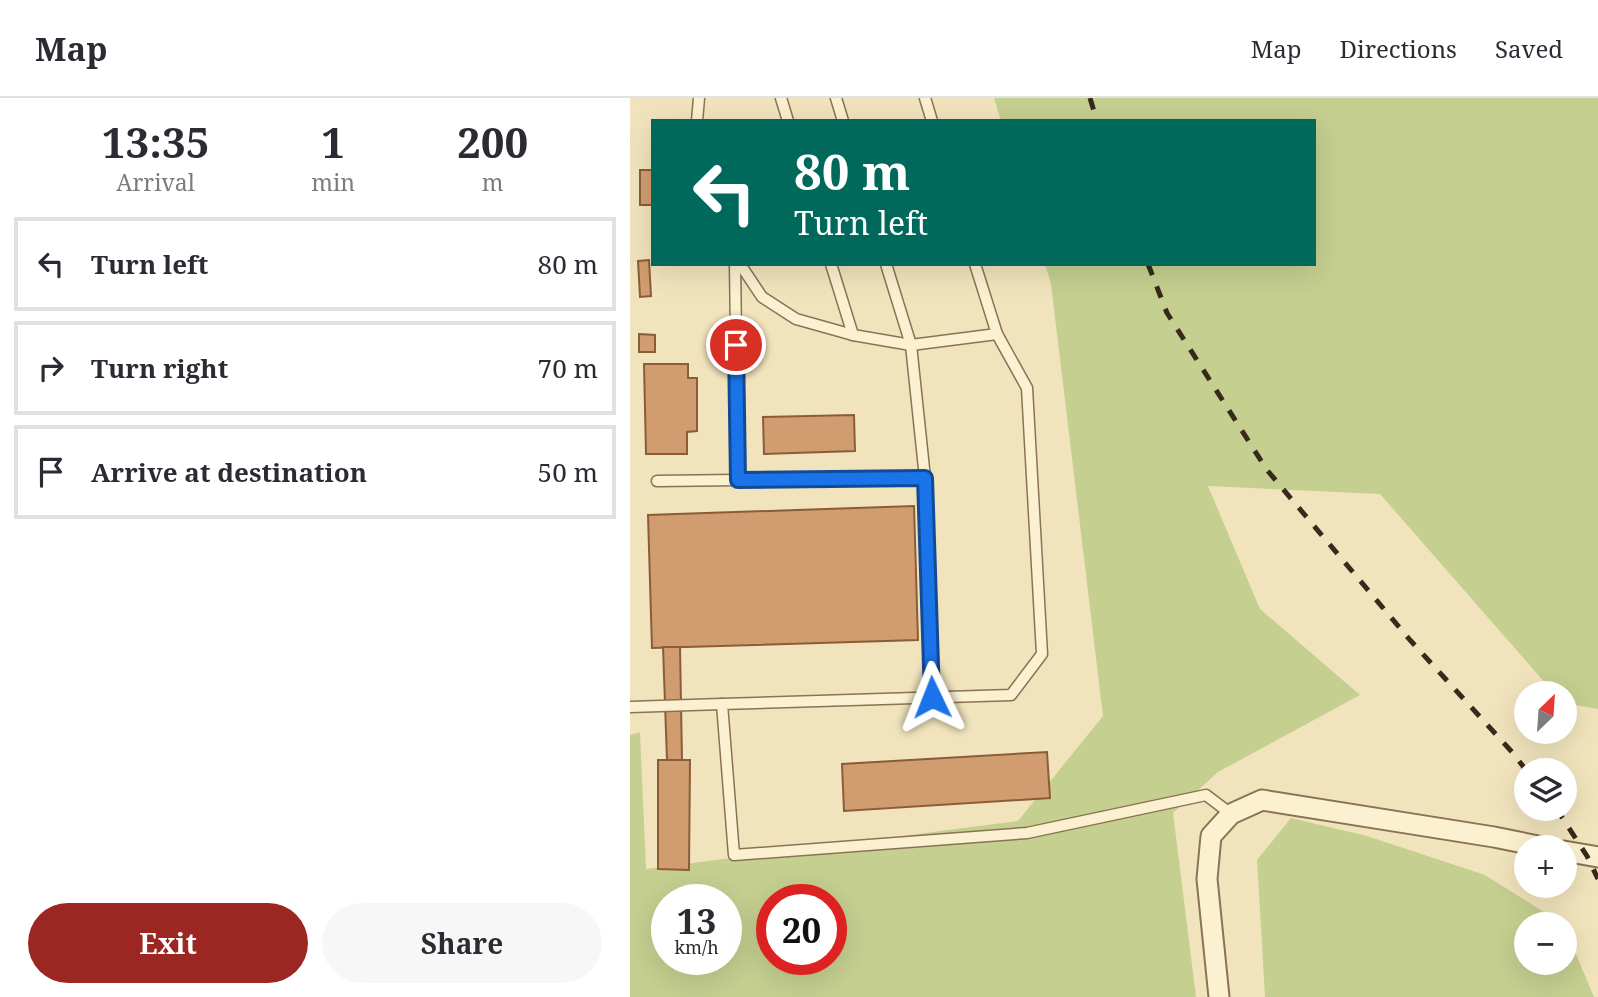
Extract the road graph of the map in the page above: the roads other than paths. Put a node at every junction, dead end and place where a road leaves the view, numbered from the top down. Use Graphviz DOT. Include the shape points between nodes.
graph roads {
  1 [pos="699,98"];
  2 [pos="781,98"];
  3 [pos="836,98"];
  4 [pos="925,98"];
  5 [pos="697,119"];
  6 [pos="787,119"];
  7 [pos="842,119"];
  8 [pos="931,119"];
  9 [pos="737,266"];
  10 [pos="739,266"];
  11 [pos="832,266"];
  12 [pos="888,266"];
  13 [pos="976,266"];
  14 [pos="997,334"];
  15 [pos="853,335"];
  16 [pos="911,345"];
  17 [pos="925,478"];
  18 [pos="738,480"];
  19 [pos="656,481"];
  20 [pos="932,697"];
  21 [pos="722,704"];
  22 [pos="630,707"];
  23 [pos="1231,814"];
  24 [pos="1514,841"];
  25 [pos="1577,853"];
  26 [pos="1598,857"];
  27 [pos="1219,997"];
  1 -- 5 [label="lane"];
  2 -- 6 [label="lane"];
  3 -- 7 [label="lane"];
  4 -- 8 [label="lane"];
  9 -- 18 [label="lane"];
  10 -- 15 [label="lane" via="762,297 796,319"];
  11 -- 15 [label="lane"];
  12 -- 16 [label="lane"];
  13 -- 14 [label="lane"];
  14 -- 16 [label="lane"];
  14 -- 20 [label="lane" via="1027,388 1042,654 1011,695"];
  15 -- 16 [label="lane"];
  16 -- 17 [label="lane"];
  17 -- 18 [label="lane"];
  17 -- 20 [label="lane"];
  18 -- 19 [label="lane"];
  20 -- 21 [label="lane"];
  21 -- 22 [label="lane"];
  21 -- 23 [label="lane" via="734,855 1027,833 1206,795"];
  23 -- 24 [label="street" via="1262,800"];
  23 -- 27 [label="street" via="1211,836 1207,879"];
  25 -- 26 [label="street"];
}
